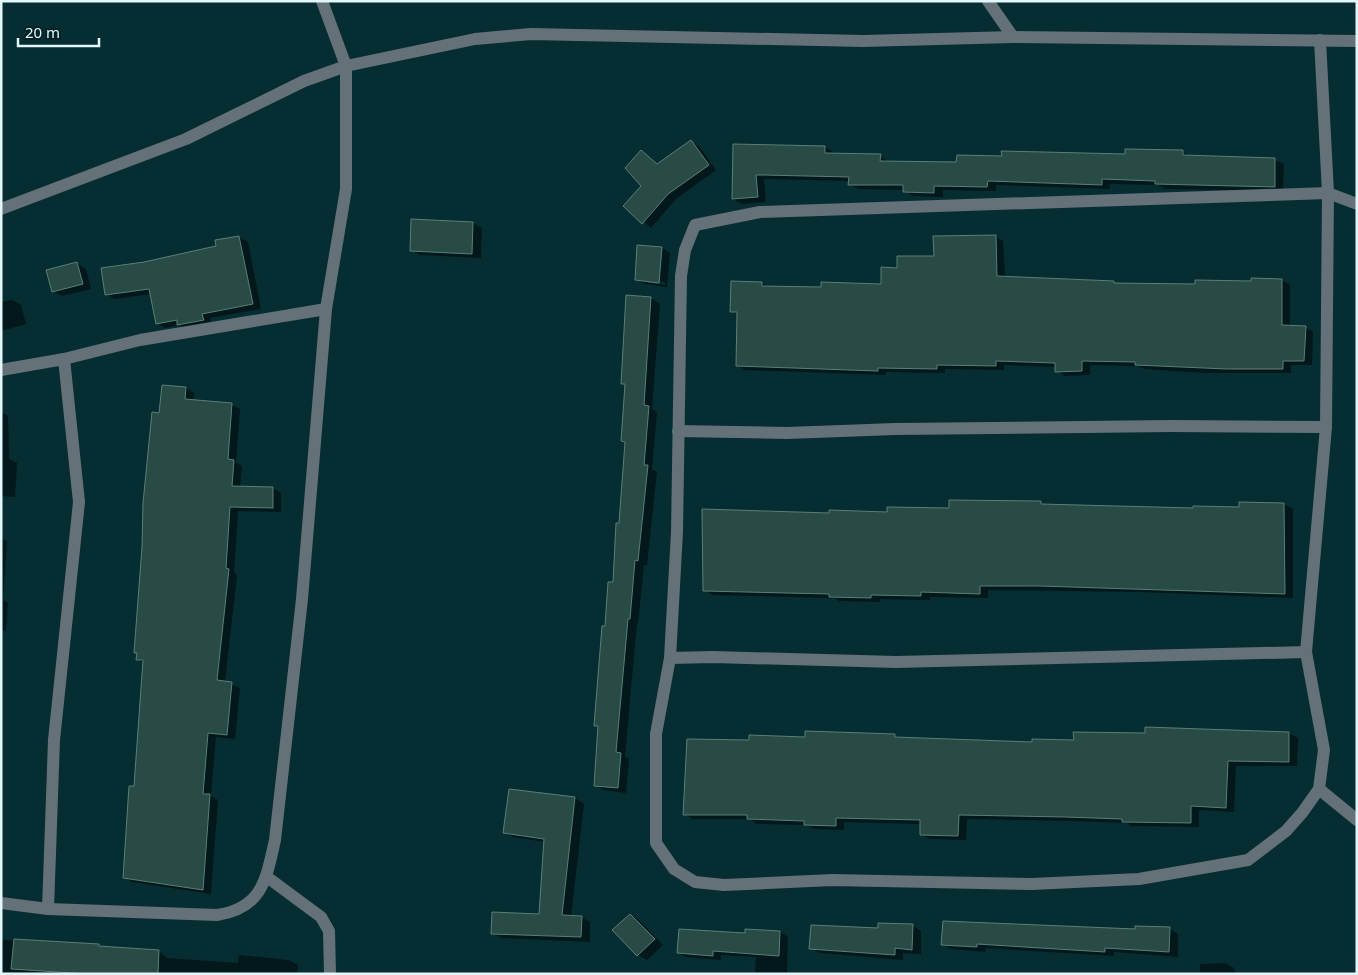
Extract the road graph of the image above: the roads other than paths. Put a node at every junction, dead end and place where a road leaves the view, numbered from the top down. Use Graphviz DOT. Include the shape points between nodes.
graph roads {
  1 [pos="322,1"];
  2 [pos="988,1"];
  3 [pos="1014,37"];
  4 [pos="1320,40"];
  5 [pos="1357,41"];
  6 [pos="346,66"];
  7 [pos="1328,193"];
  8 [pos="1357,204"];
  9 [pos="1,209"];
  10 [pos="326,309"];
  11 [pos="64,359"];
  12 [pos="1,370"];
  13 [pos="1326,427"];
  14 [pos="678,431"];
  15 [pos="1306,652"];
  16 [pos="670,658"];
  17 [pos="1319,789"];
  18 [pos="1357,820"];
  19 [pos="266,876"];
  20 [pos="1,903"];
  21 [pos="48,909"];
  22 [pos="330,974"];
  1 -- 6 [label="street"];
  2 -- 3 [label="street"];
  3 -- 4 [label="street"];
  3 -- 6 [label="street" via="863,41 531,34 475,39"];
  4 -- 5 [label="street"];
  4 -- 7 [label="street"];
  6 -- 9 [label="street" via="304,81 186,139"];
  6 -- 10 [label="street" via="346,189"];
  7 -- 8 [label="street"];
  7 -- 13 [label="street"];
  7 -- 14 [label="street" via="760,212 695,225 685,250 681,276"];
  10 -- 11 [label="street" via="140,340"];
  10 -- 19 [label="street" via="301,608 275,840"];
  11 -- 12 [label="street"];
  11 -- 21 [label="street" via="80,502 54,740"];
  13 -- 14 [label="street"];
  13 -- 15 [label="street"];
  14 -- 16 [label="street" via="677,532"];
  15 -- 16 [label="street" via="896,662"];
  15 -- 17 [label="street" via="1324,750"];
  16 -- 17 [label="street" via="656,734 656,843 674,869 695,882 724,885 832,880 1032,884 1139,879 1248,860 1286,830"];
  17 -- 18 [label="street"];
  19 -- 21 [label="street" via="250,904 232,913"];
  19 -- 22 [label="street" via="321,917 329,931"];
  20 -- 21 [label="street"];
}
